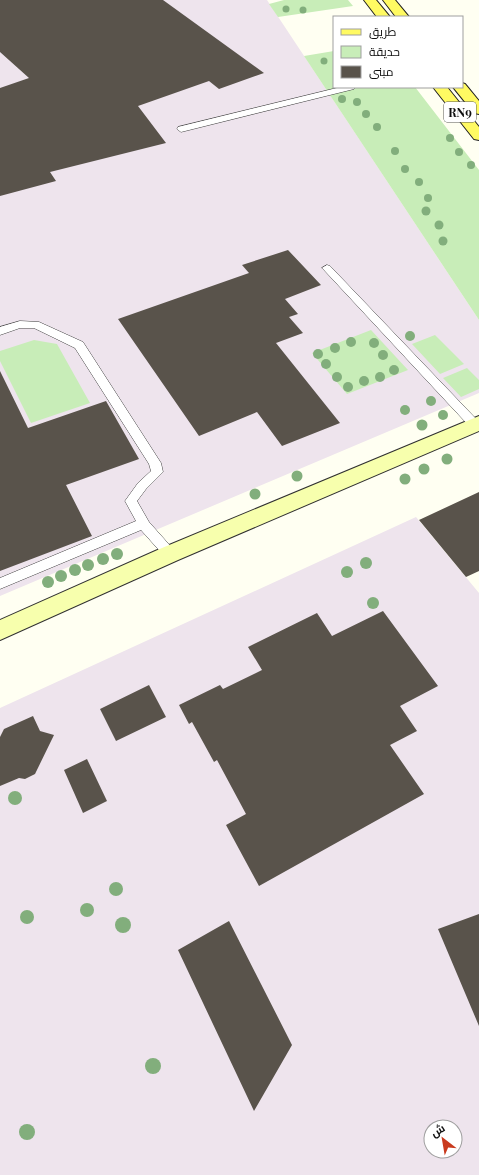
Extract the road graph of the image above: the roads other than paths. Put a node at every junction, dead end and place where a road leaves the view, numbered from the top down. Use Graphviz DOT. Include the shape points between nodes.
graph roads {
  1 [pos="370,0"];
  2 [pos="389,0"];
  3 [pos="383,16"];
  4 [pos="402,16"];
  5 [pos="347,88"];
  6 [pos="441,88"];
  7 [pos="461,88"];
  8 [pos="479,110"];
  9 [pos="181,129"];
  10 [pos="479,136"];
  11 [pos="327,268"];
  12 [pos="0,331"];
  13 [pos="477,424"];
  14 [pos="145,525"];
  15 [pos="170,554"];
  16 [pos="0,584"];
  17 [pos="0,630"];
  1 -- 3 [label="main road"];
  2 -- 4 [label="main road"];
  5 -- 9 [label="lane"];
  6 -- 10 [label="main road, RN9"];
  7 -- 8 [label="main road, RN9"];
  11 -- 13 [label="lane"];
  12 -- 14 [label="lane" via="35,324 79,345 156,463 157,472 131,501"];
  13 -- 15 [label="street"];
  14 -- 15 [label="lane"];
  14 -- 16 [label="lane"];
  15 -- 17 [label="street"];
}
